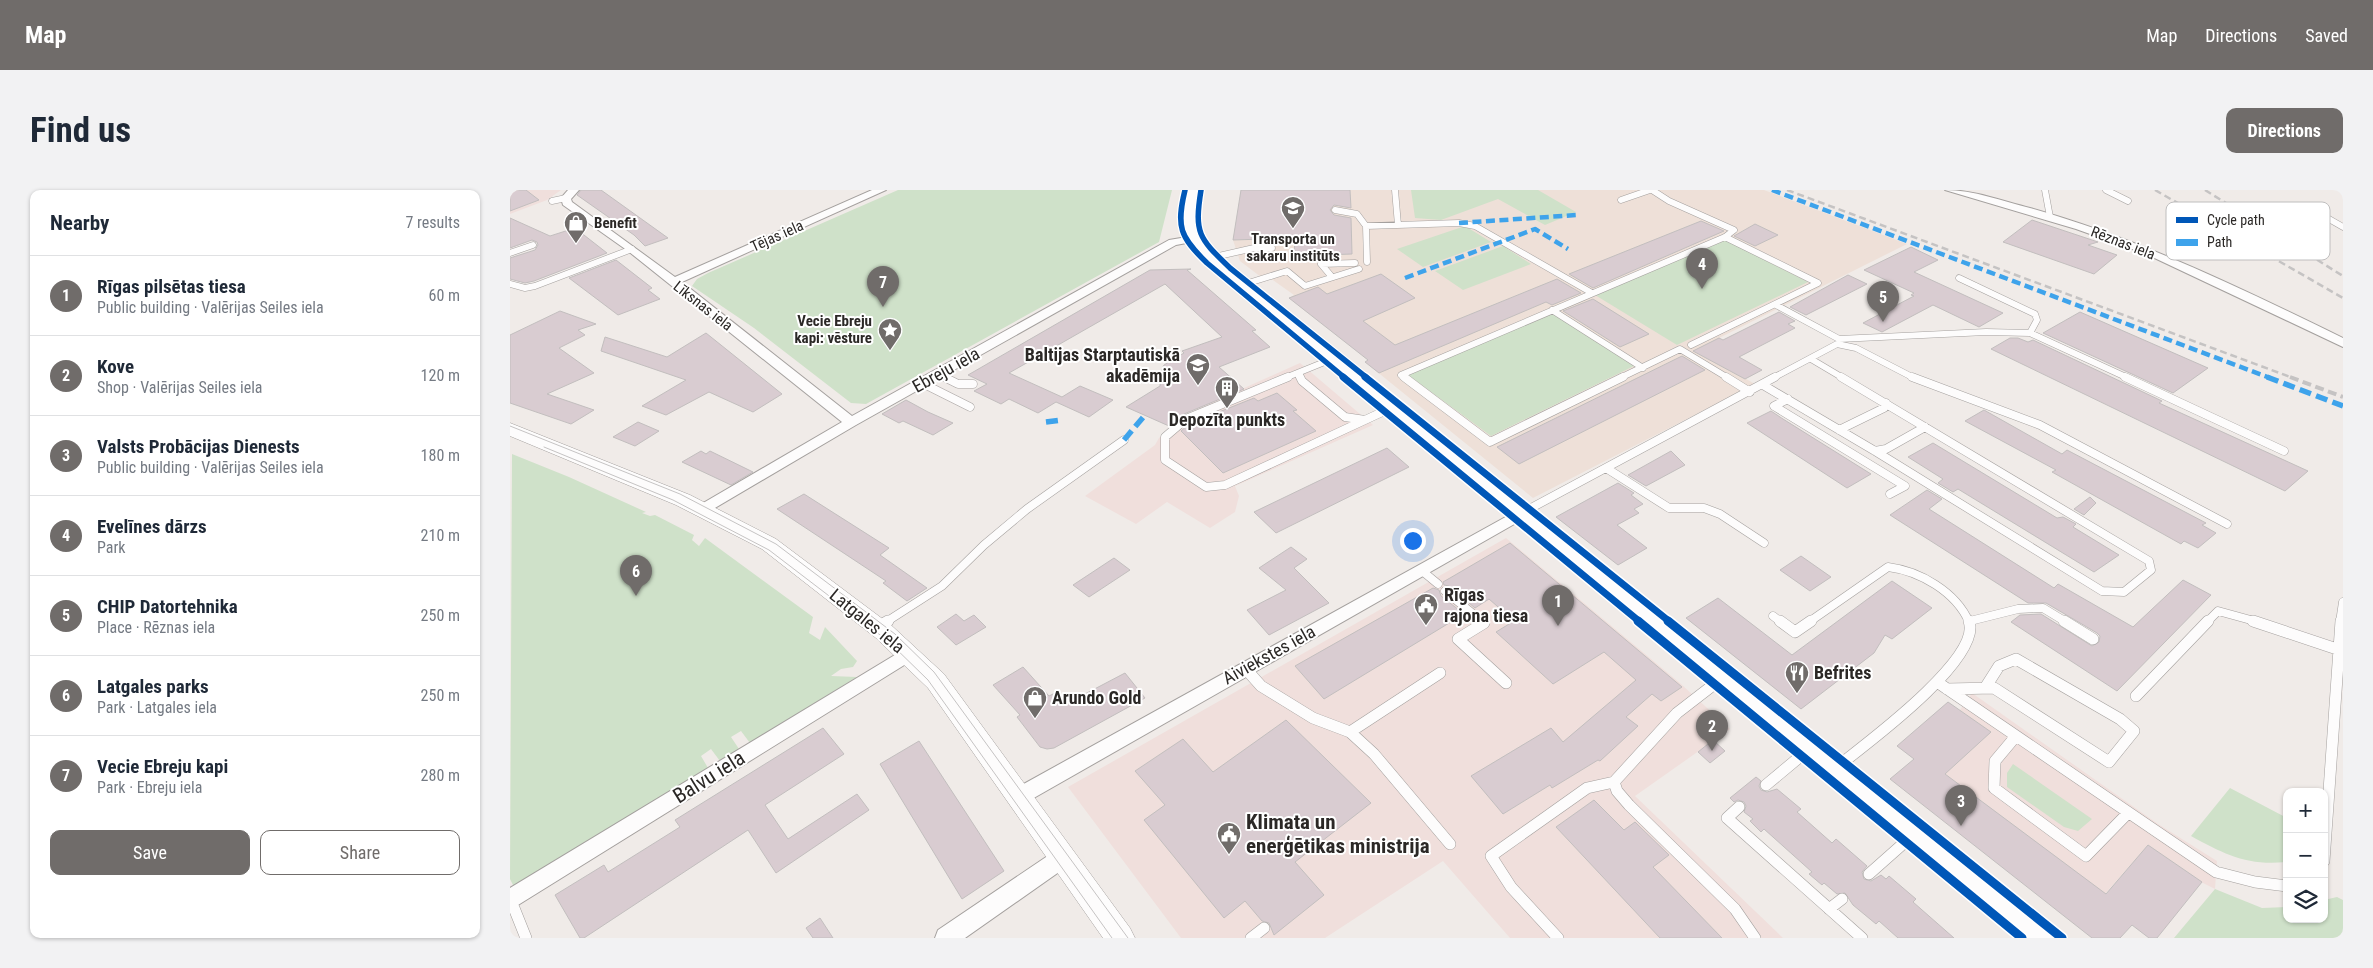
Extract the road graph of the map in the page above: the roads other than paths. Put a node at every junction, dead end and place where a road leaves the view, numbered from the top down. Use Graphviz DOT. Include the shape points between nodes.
graph roads {
  1 [pos="881,190"];
  2 [pos="1192,190"];
  3 [pos="1395,190"];
  4 [pos="1950,190"];
  5 [pos="2045,190"];
  6 [pos="2106,190"];
  7 [pos="1654,191"];
  8 [pos="570,194"];
  9 [pos="1621,200"];
  10 [pos="552,201"];
  11 [pos="2128,201"];
  12 [pos="1335,210"];
  13 [pos="2050,217"];
  14 [pos="2330,220"];
  15 [pos="1398,225"];
  16 [pos="1366,226"];
  17 [pos="2343,227"];
  18 [pos="1725,236"];
  19 [pos="1193,239"];
  20 [pos="533,245"];
  21 [pos="1272,248"];
  22 [pos="632,249"];
  23 [pos="510,253"];
  24 [pos="1210,258"];
  25 [pos="2166,259"];
  26 [pos="2169,260"];
  27 [pos="1367,262"];
  28 [pos="1332,277"];
  29 [pos="1959,278"];
  30 [pos="673,282"];
  31 [pos="510,284"];
  32 [pos="1242,285"];
  33 [pos="1592,293"];
  34 [pos="1776,305"];
  35 [pos="1552,310"];
  36 [pos="2030,333"];
  37 [pos="1838,341"];
  38 [pos="2343,343"];
  39 [pos="1691,345"];
  40 [pos="1332,359"];
  41 [pos="1811,359"];
  42 [pos="1643,368"];
  43 [pos="937,374"];
  44 [pos="1299,374"];
  45 [pos="922,383"];
  46 [pos="973,384"];
  47 [pos="1763,384"];
  48 [pos="1750,392"];
  49 [pos="1788,399"];
  50 [pos="1886,403"];
  51 [pos="970,407"];
  52 [pos="1391,408"];
  53 [pos="1365,420"];
  54 [pos="851,422"];
  55 [pos="1926,426"];
  56 [pos="510,429"];
  57 [pos="1839,430"];
  58 [pos="1124,440"];
  59 [pos="1876,451"];
  60 [pos="2284,451"];
  61 [pos="1606,468"];
  62 [pos="1890,494"];
  63 [pos="703,510"];
  64 [pos="1520,514"];
  65 [pos="2227,524"];
  66 [pos="1764,543"];
  67 [pos="1422,570"];
  68 [pos="2343,602"];
  69 [pos="1772,616"];
  70 [pos="1970,621"];
  71 [pos="878,627"];
  72 [pos="2092,639"];
  73 [pos="2340,649"];
  74 [pos="908,654"];
  75 [pos="1245,668"];
  76 [pos="1440,673"];
  77 [pos="1722,679"];
  78 [pos="1937,682"];
  79 [pos="1506,683"];
  80 [pos="1985,688"];
  81 [pos="1946,689"];
  82 [pos="2136,696"];
  83 [pos="1350,732"];
  84 [pos="2016,736"];
  85 [pos="1808,750"];
  86 [pos="1833,770"];
  87 [pos="1614,782"];
  88 [pos="1766,785"];
  89 [pos="1018,796"];
  90 [pos="1739,807"];
  91 [pos="2128,812"];
  92 [pos="2326,833"];
  93 [pos="1913,835"];
  94 [pos="1450,844"];
  95 [pos="1062,858"];
  96 [pos="1869,874"];
  97 [pos="2283,886"];
  98 [pos="1842,899"];
  99 [pos="510,900"];
  100 [pos="510,905"];
  101 [pos="1830,909"];
  102 [pos="1264,928"];
  103 [pos="526,938"];
  104 [pos="946,938"];
  105 [pos="1120,938"];
  106 [pos="1251,938"];
  107 [pos="1558,938"];
  108 [pos="1755,938"];
  109 [pos="1862,938"];
  110 [pos="2041,938"];
  1 -- 30 [label="street, Tējas iela"];
  2 -- 19 [label="street" via="1188,230"];
  3 -- 15 [label="lane"];
  4 -- 13 [label="street, Rēznas iela"];
  5 -- 13 [label="lane"];
  6 -- 11 [label="lane"];
  7 -- 9 [label="lane"];
  7 -- 18 [label="lane" via="1734,230"];
  8 -- 10 [label="lane"];
  8 -- 22 [label="street, Līksnas iela" via="567,203"];
  12 -- 16 [label="lane" via="1357,214"];
  13 -- 25 [label="street, Rēznas iela"];
  14 -- 17 [label="lane"];
  15 -- 16 [label="lane"];
  15 -- 33 [label="lane" via="1460,223 1475,226"];
  16 -- 27 [label="lane"];
  18 -- 33 [label="lane"];
  18 -- 34 [label="lane" via="1818,283"];
  19 -- 24 [label="street"];
  19 -- 43 [label="street, Ebreju iela" via="1173,242"];
  20 -- 23 [label="lane"];
  21 -- 24 [label="lane" via="1254,248"];
  22 -- 30 [label="street, Līksnas iela"];
  22 -- 31 [label="lane" via="535,286 525,288"];
  24 -- 32 [label="street"];
  26 -- 38 [label="street, Rēznas iela"];
  28 -- 28 [label="lane" via="1357,266 1321,264"];
  28 -- 32 [label="lane" via="1305,286 1287,270"];
  29 -- 36 [label="lane" via="2035,314 2038,320"];
  30 -- 54 [label="street, Līksnas iela"];
  32 -- 40 [label="street"];
  33 -- 35 [label="lane"];
  34 -- 37 [label="lane"];
  34 -- 39 [label="lane"];
  35 -- 42 [label="lane"];
  35 -- 42 [label="lane" via="1400,375 1490,442"];
  36 -- 37 [label="lane" via="1986,332"];
  36 -- 60 [label="lane"];
  37 -- 41 [label="lane"];
  37 -- 65 [label="lane" via="1921,382 2040,425"];
  40 -- 44 [label="lane"];
  40 -- 52 [label="street"];
  41 -- 47 [label="lane"];
  41 -- 50 [label="lane"];
  42 -- 48 [label="lane" via="1680,350"];
  43 -- 45 [label="street, Ebreju iela"];
  43 -- 46 [label="lane" via="958,384"];
  44 -- 53 [label="lane" via="1302,381 1345,417"];
  44 -- 53 [label="lane" via="1186,419 1165,437 1165,460 1206,487 1225,485"];
  45 -- 51 [label="lane"];
  45 -- 54 [label="street, Ebreju iela"];
  47 -- 48 [label="lane"];
  47 -- 49 [label="lane"];
  48 -- 61 [label="lane"];
  49 -- 57 [label="lane"];
  49 -- 62 [label="lane" via="1774,406 1905,486"];
  50 -- 55 [label="lane"];
  50 -- 57 [label="lane" via="1884,408"];
  52 -- 53 [label="lane"];
  52 -- 64 [label="street"];
  54 -- 63 [label="street, Ebreju iela"];
  55 -- 59 [label="lane" via="1886,449"];
  55 -- 59 [label="lane" via="2149,561 2151,570 2124,592 2102,591"];
  56 -- 63 [label="street, Latgales iela"];
  57 -- 59 [label="lane"];
  58 -- 71 [label="lane" via="1027,509 942,586"];
  61 -- 64 [label="lane"];
  61 -- 66 [label="lane" via="1669,508 1704,508 1720,514"];
  63 -- 71 [label="street, Latgales iela" via="769,544"];
  64 -- 67 [label="street, Aiviekstes iela"];
  64 -- 77 [label="street"];
  67 -- 75 [label="street, Aiviekstes iela"];
  67 -- 79 [label="lane" via="1484,624 1458,639"];
  68 -- 73 [label="lane"];
  69 -- 70 [label="lane" via="1795,632 1888,566 1907,568 1930,580"];
  70 -- 72 [label="lane" via="2018,609 2044,608"];
  70 -- 78 [label="lane" via="1971,636 1960,656"];
  71 -- 74 [label="street, Latgales iela"];
  73 -- 82 [label="lane" via="2218,611"];
  73 -- 92 [label="lane"];
  74 -- 89 [label="street, Latgales iela" via="936,681"];
  74 -- 99 [label="street, Balvu iela"];
  75 -- 83 [label="lane" via="1261,686 1313,718"];
  75 -- 89 [label="street, Aiviekstes iela"];
  76 -- 83 [label="lane"];
  77 -- 85 [label="street"];
  77 -- 87 [label="lane" via="1672,716"];
  78 -- 81 [label="lane"];
  78 -- 86 [label="lane"];
  80 -- 80 [label="lane" via="1994,688 2109,762 2134,731 2120,719 2016,659 2000,666"];
  80 -- 81 [label="lane"];
  81 -- 84 [label="lane"];
  83 -- 94 [label="lane" via="1374,754"];
  84 -- 91 [label="lane"];
  84 -- 91 [label="lane" via="1996,761 1994,788 2086,856"];
  85 -- 86 [label="street"];
  85 -- 88 [label="lane"];
  86 -- 93 [label="street"];
  87 -- 107 [label="lane" via="1587,788 1491,856 1505,878"];
  87 -- 108 [label="lane" via="1629,805 1735,909"];
  89 -- 95 [label="street, Latgales iela"];
  90 -- 101 [label="lane" via="1727,818"];
  91 -- 97 [label="lane" via="2216,872"];
  93 -- 96 [label="lane"];
  93 -- 110 [label="street"];
  95 -- 104 [label="street"];
  95 -- 105 [label="street, Latgales iela"];
  98 -- 101 [label="lane"];
  100 -- 103 [label="lane"];
  101 -- 109 [label="lane"];
  102 -- 106 [label="lane"];
}
